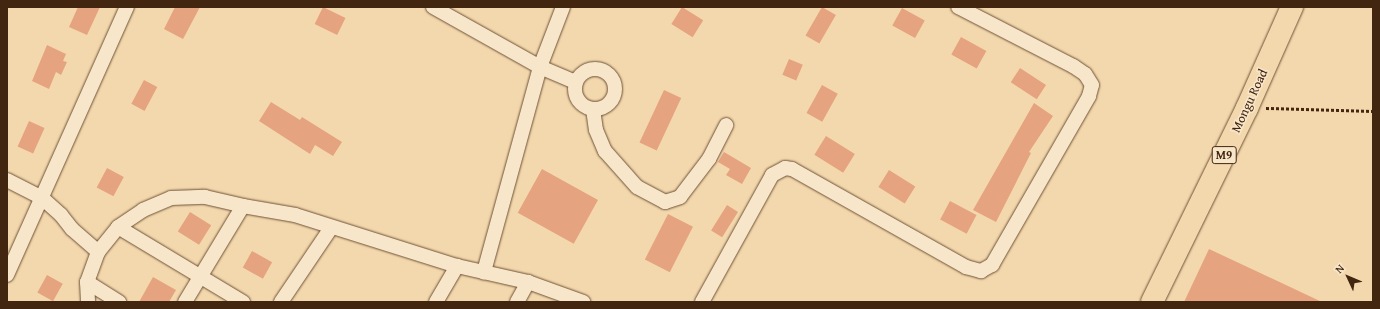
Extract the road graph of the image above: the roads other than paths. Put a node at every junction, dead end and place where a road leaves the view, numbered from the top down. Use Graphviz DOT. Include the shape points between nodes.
graph roads {
  1 [pos="127,7"];
  2 [pos="433,7"];
  3 [pos="563,7"];
  4 [pos="958,7"];
  5 [pos="1292,7"];
  6 [pos="540,67"];
  7 [pos="576,82"];
  8 [pos="593,109"];
  9 [pos="726,125"];
  10 [pos="7,180"];
  11 [pos="41,197"];
  12 [pos="243,206"];
  13 [pos="118,227"];
  14 [pos="331,228"];
  15 [pos="98,252"];
  16 [pos="457,266"];
  17 [pos="484,272"];
  18 [pos="200,275"];
  19 [pos="7,276"];
  20 [pos="87,282"];
  21 [pos="528,282"];
  22 [pos="88,302"];
  23 [pos="119,302"];
  24 [pos="185,302"];
  25 [pos="243,302"];
  26 [pos="281,302"];
  27 [pos="436,302"];
  28 [pos="517,302"];
  29 [pos="582,302"];
  30 [pos="702,302"];
  31 [pos="1152,302"];
  1 -- 11 [label="street"];
  2 -- 6 [label="street"];
  3 -- 6 [label="street"];
  4 -- 30 [label="street" via="1073,66 1085,74 1092,85 1089,96 992,265 981,270 966,267 792,169 785,168 772,175"];
  5 -- 31 [label="main road, Mongu Road / M9" via="1247,108"];
  6 -- 7 [label="street"];
  6 -- 17 [label="street"];
  7 -- 8 [label="street" via="575,92 578,100"];
  7 -- 8 [label="street" via="580,75 594,68 610,74 616,89 609,104"];
  8 -- 9 [label="street" via="596,130 606,151 637,187 665,202 680,197 709,158"];
  10 -- 11 [label="street"];
  11 -- 15 [label="street"];
  11 -- 19 [label="street"];
  12 -- 13 [label="street" via="205,197 171,198 144,210"];
  12 -- 14 [label="street" via="295,215"];
  12 -- 18 [label="street"];
  13 -- 15 [label="street"];
  13 -- 18 [label="street"];
  14 -- 16 [label="street"];
  14 -- 26 [label="street"];
  15 -- 20 [label="street"];
  16 -- 17 [label="street"];
  16 -- 27 [label="street"];
  17 -- 21 [label="street"];
  18 -- 24 [label="street"];
  18 -- 25 [label="street"];
  20 -- 22 [label="street"];
  20 -- 23 [label="street"];
  21 -- 28 [label="street"];
  21 -- 29 [label="street"];
}
